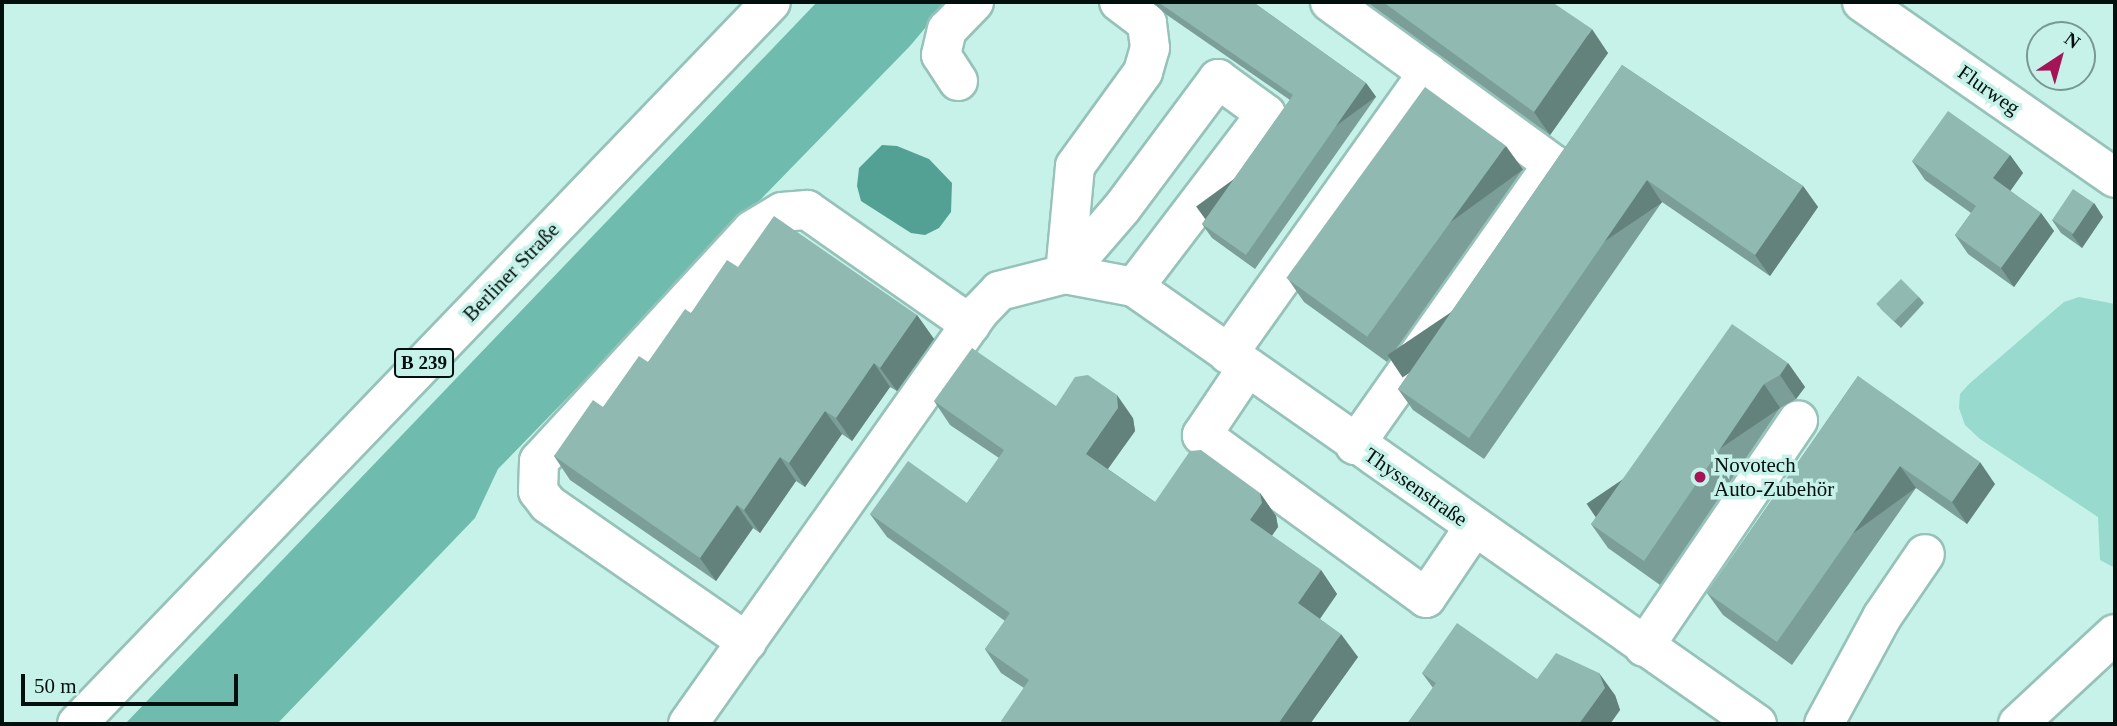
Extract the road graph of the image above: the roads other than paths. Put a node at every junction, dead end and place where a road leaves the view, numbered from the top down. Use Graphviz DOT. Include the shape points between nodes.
graph roads {
  1 [pos="771,2"];
  2 [pos="974,2"];
  3 [pos="1119,2"];
  4 [pos="1330,2"];
  5 [pos="1862,2"];
  6 [pos="1428,73"];
  7 [pos="958,80"];
  8 [pos="2115,178"];
  9 [pos="1065,274"];
  10 [pos="1134,288"];
  11 [pos="971,325"];
  12 [pos="1238,361"];
  13 [pos="1797,420"];
  14 [pos="1355,445"];
  15 [pos="1474,527"];
  16 [pos="1925,554"];
  17 [pos="2115,634"];
  18 [pos="747,642"];
  19 [pos="1644,647"];
  20 [pos="77,724"];
  21 [pos="688,724"];
  22 [pos="1757,724"];
  23 [pos="1824,724"];
  24 [pos="2018,724"];
  1 -- 20 [label="street, Berliner Straße / B 239"];
  2 -- 7 [label="street" via="947,30 941,55"];
  3 -- 9 [label="street" via="1147,23 1150,48 1143,72 1075,166"];
  4 -- 6 [label="street"];
  5 -- 8 [label="street, Flurweg"];
  6 -- 12 [label="street"];
  6 -- 14 [label="street" via="1553,164"];
  9 -- 10 [label="street, Thyssenstraße"];
  9 -- 10 [label="street" via="1122,208 1218,79 1266,114"];
  9 -- 11 [label="street" via="999,291"];
  10 -- 12 [label="street, Thyssenstraße"];
  11 -- 18 [label="street"];
  11 -- 18 [label="street" via="807,210 782,212 751,230 540,461 538,491 548,504"];
  12 -- 14 [label="street, Thyssenstraße"];
  12 -- 15 [label="street" via="1202,435 1426,598"];
  13 -- 19 [label="street"];
  14 -- 15 [label="street, Thyssenstraße"];
  15 -- 19 [label="street, Thyssenstraße"];
  16 -- 23 [label="street" via="1882,617"];
  17 -- 24 [label="street"];
  18 -- 21 [label="street"];
  19 -- 22 [label="street, Thyssenstraße"];
}
